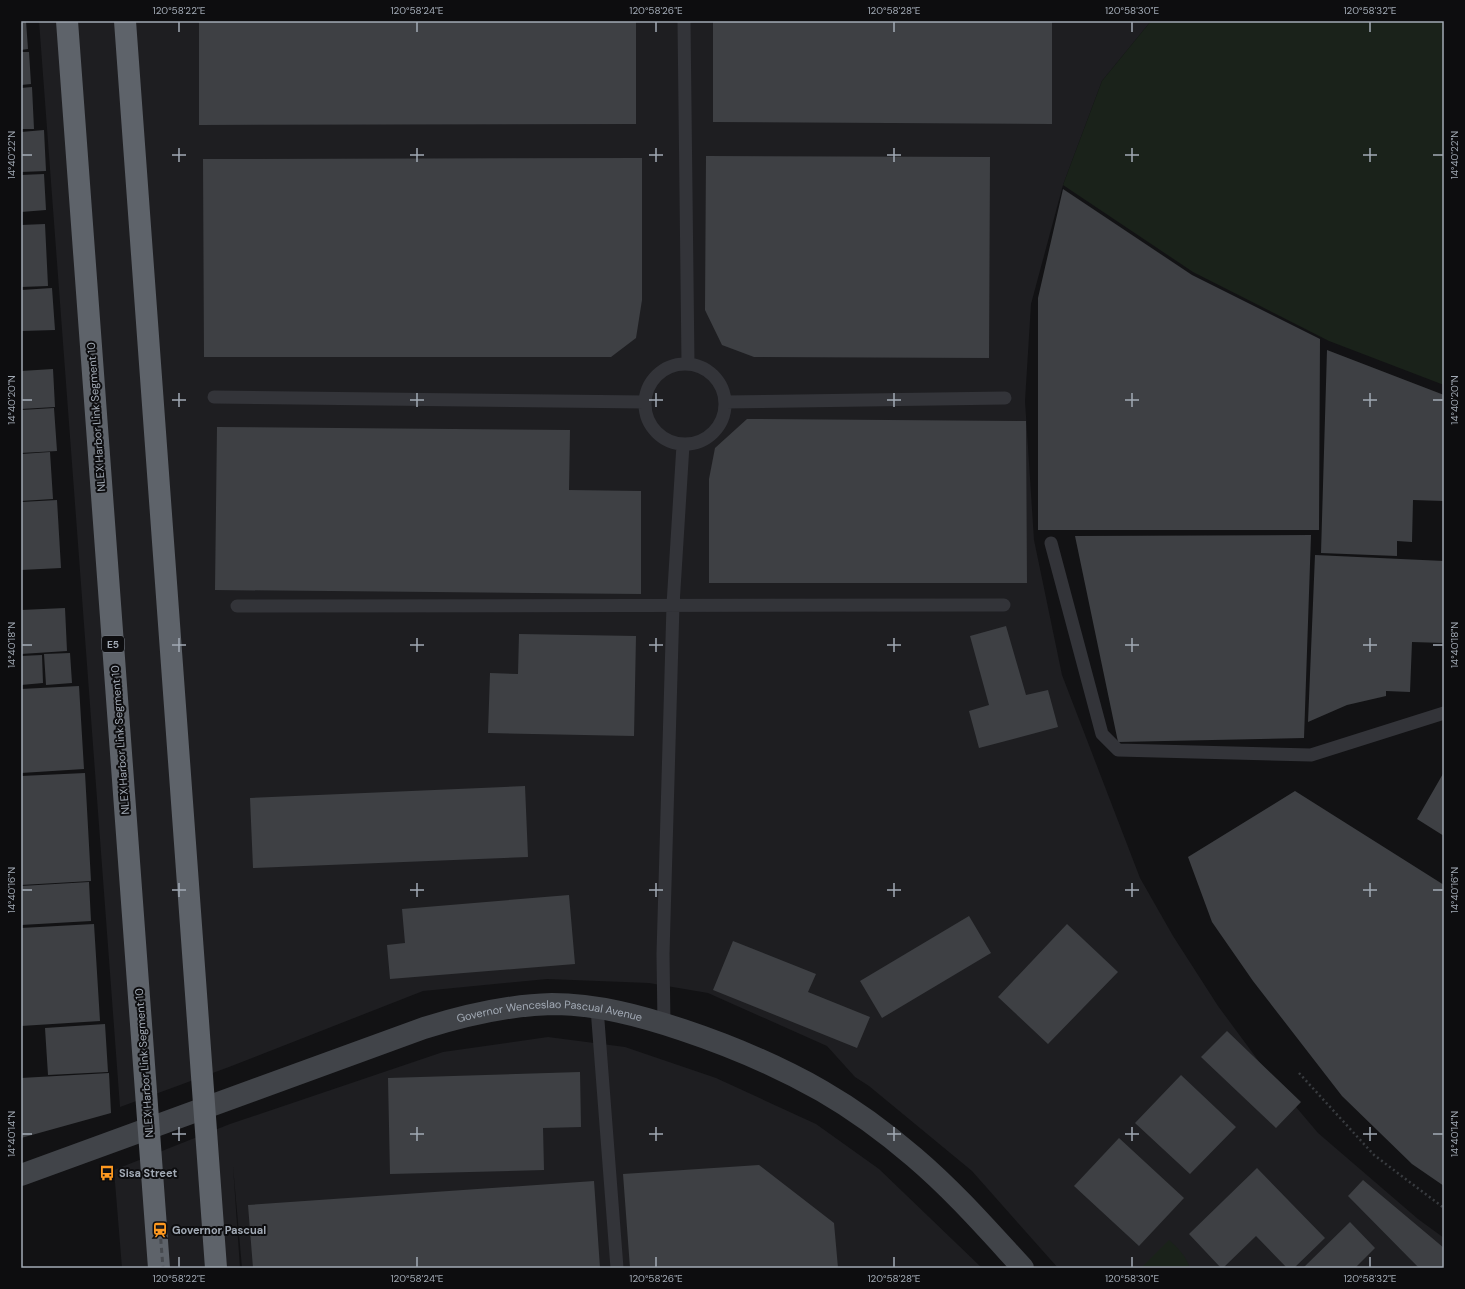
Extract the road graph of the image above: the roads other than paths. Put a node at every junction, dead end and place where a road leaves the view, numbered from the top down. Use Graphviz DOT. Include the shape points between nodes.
graph roads {
  1 [pos="67,21"];
  2 [pos="125,21"];
  3 [pos="684,21"];
  4 [pos="688,364"];
  5 [pos="214,397"];
  6 [pos="1005,398"];
  7 [pos="645,402"];
  8 [pos="725,402"];
  9 [pos="683,445"];
  10 [pos="1052,543"];
  11 [pos="1004,604"];
  12 [pos="673,605"];
  13 [pos="237,606"];
  14 [pos="1444,713"];
  15 [pos="597,1008"];
  16 [pos="664,1024"];
  17 [pos="21,1176"];
  18 [pos="159,1268"];
  19 [pos="216,1268"];
  20 [pos="617,1268"];
  21 [pos="1023,1268"];
  1 -- 18 [label="highway, NLEX Harbor Link Segment 10 / E5"];
  2 -- 19 [label="highway"];
  3 -- 4 [label="lane"];
  4 -- 7 [label="lane" via="671,367 656,375 647,390"];
  4 -- 8 [label="lane" via="704,369 717,379"];
  5 -- 7 [label="lane"];
  6 -- 8 [label="lane"];
  7 -- 9 [label="lane" via="644,407 651,426 667,440"];
  8 -- 9 [label="lane" via="725,411 718,428 704,440"];
  9 -- 12 [label="lane"];
  10 -- 14 [label="lane" via="1102,734 1118,750 1311,755"];
  11 -- 12 [label="lane"];
  12 -- 13 [label="lane"];
  12 -- 16 [label="lane" via="663,954"];
  15 -- 16 [label="main road, Governor Wenceslao Pascual Avenue"];
  15 -- 17 [label="main road, Governor Wenceslao Pascual Avenue" via="553,1004 489,1010 460,1017"];
  15 -- 20 [label="lane"];
  16 -- 21 [label="main road, Governor Wenceslao Pascual Avenue" via="724,1045 793,1076 861,1116 915,1158 942,1183"];
}
